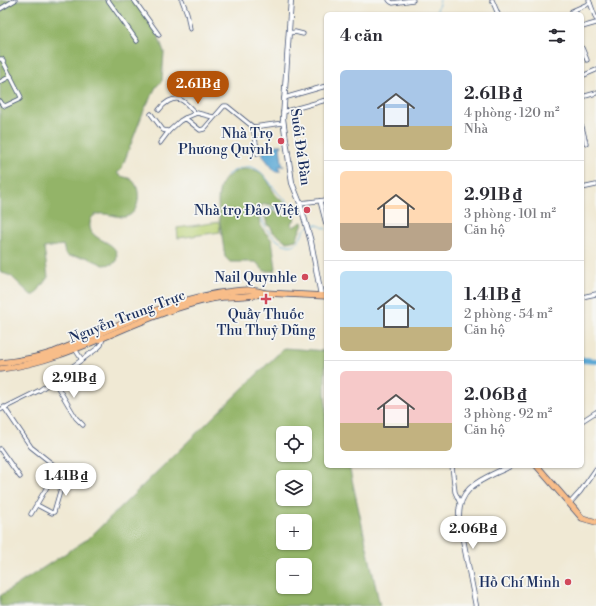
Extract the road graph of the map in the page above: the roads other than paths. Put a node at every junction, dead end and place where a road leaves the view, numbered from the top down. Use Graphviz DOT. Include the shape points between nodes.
graph roads {
  1 [pos="15,0"];
  2 [pos="108,0"];
  3 [pos="134,0"];
  4 [pos="182,0"];
  5 [pos="291,0"];
  6 [pos="389,0"];
  7 [pos="410,0"];
  8 [pos="492,0"];
  9 [pos="590,2"];
  10 [pos="0,9"];
  11 [pos="572,11"];
  12 [pos="497,12"];
  13 [pos="596,19"];
  14 [pos="596,23"];
  15 [pos="584,26"];
  16 [pos="190,30"];
  17 [pos="289,33"];
  18 [pos="303,34"];
  19 [pos="159,35"];
  20 [pos="137,41"];
  21 [pos="584,53"];
  22 [pos="0,59"];
  23 [pos="587,60"];
  24 [pos="596,70"];
  25 [pos="584,75"];
  26 [pos="10,76"];
  27 [pos="0,82"];
  28 [pos="324,87"];
  29 [pos="596,93"];
  30 [pos="584,96"];
  31 [pos="284,98"];
  32 [pos="0,101"];
  33 [pos="324,101"];
  34 [pos="159,110"];
  35 [pos="283,112"];
  36 [pos="195,113"];
  37 [pos="151,114"];
  38 [pos="213,117"];
  39 [pos="185,118"];
  40 [pos="284,123"];
  41 [pos="254,127"];
  42 [pos="170,130"];
  43 [pos="584,135"];
  44 [pos="160,143"];
  45 [pos="586,143"];
  46 [pos="258,154"];
  47 [pos="596,185"];
  48 [pos="584,188"];
  49 [pos="324,200"];
  50 [pos="320,201"];
  51 [pos="300,203"];
  52 [pos="324,216"];
  53 [pos="265,293"];
  54 [pos="596,294"];
  55 [pos="324,296"];
  56 [pos="584,297"];
  57 [pos="103,338"];
  58 [pos="74,346"];
  59 [pos="82,360"];
  60 [pos="0,363"];
  61 [pos="0,369"];
  62 [pos="54,381"];
  63 [pos="4,407"];
  64 [pos="0,410"];
  65 [pos="596,412"];
  66 [pos="584,420"];
  67 [pos="83,425"];
  68 [pos="0,449"];
  69 [pos="452,468"];
  70 [pos="506,468"];
  71 [pos="539,468"];
  72 [pos="596,469"];
  73 [pos="57,470"];
  74 [pos="20,477"];
  75 [pos="53,477"];
  76 [pos="71,484"];
  77 [pos="460,503"];
  78 [pos="37,504"];
  79 [pos="569,504"];
  80 [pos="31,514"];
  81 [pos="596,522"];
  82 [pos="476,606"];
  1 -- 10 [label="street"];
  2 -- 20 [label="street"];
  3 -- 19 [label="street"];
  4 -- 16 [label="street"];
  5 -- 17 [label="street, Suối Đá Bàn"];
  6 -- 7 [label="street" via="393,3"];
  8 -- 12 [label="street"];
  9 -- 11 [label="street"];
  9 -- 13 [label="street"];
  14 -- 15 [label="street"];
  17 -- 18 [label="street"];
  17 -- 31 [label="street, Suối Đá Bàn"];
  21 -- 23 [label="street"];
  22 -- 26 [label="street"];
  24 -- 25 [label="street"];
  26 -- 27 [label="street"];
  26 -- 32 [label="street" via="21,98 6,106"];
  28 -- 31 [label="street"];
  29 -- 30 [label="street"];
  31 -- 35 [label="street, Suối Đá Bàn"];
  33 -- 35 [label="street"];
  34 -- 36 [label="street" via="165,103 177,99 183,100"];
  35 -- 40 [label="street, Suối Đá Bàn"];
  36 -- 38 [label="street"];
  36 -- 39 [label="street"];
  37 -- 42 [label="street" via="163,130"];
  38 -- 39 [label="street" via="204,129 200,130"];
  38 -- 41 [label="street" via="225,105"];
  39 -- 42 [label="street"];
  40 -- 41 [label="street"];
  40 -- 51 [label="street, Suối Đá Bàn" via="292,183"];
  41 -- 46 [label="street"];
  42 -- 44 [label="street"];
  43 -- 45 [label="street"];
  47 -- 48 [label="street"];
  49 -- 50 [label="street"];
  50 -- 51 [label="street"];
  50 -- 52 [label="street"];
  51 -- 55 [label="street, Suối Đá Bàn"];
  53 -- 55 [label="main road, Nguyễn Trung Trực"];
  53 -- 57 [label="main road, Nguyễn Trung Trực" via="221,297 196,303"];
  53 -- 58 [label="main road, Nguyễn Trung Trực" via="259,290 238,291 191,298"];
  54 -- 56 [label="street"];
  57 -- 58 [label="main road, Nguyễn Trung Trực"];
  57 -- 59 [label="street" via="100,345"];
  58 -- 59 [label="street"];
  58 -- 60 [label="main road, Nguyễn Trung Trực" via="36,357"];
  58 -- 61 [label="main road, Nguyễn Trung Trực" via="32,364"];
  59 -- 62 [label="street"];
  62 -- 63 [label="street"];
  62 -- 67 [label="street"];
  63 -- 64 [label="street"];
  63 -- 73 [label="street" via="31,447"];
  65 -- 66 [label="street"];
  68 -- 74 [label="street"];
  69 -- 77 [label="street" via="455,492"];
  70 -- 77 [label="street" via="474,485 465,493"];
  71 -- 79 [label="main road"];
  72 -- 79 [label="street"];
  73 -- 75 [label="street"];
  73 -- 76 [label="street"];
  75 -- 78 [label="street"];
  75 -- 78 [label="street" via="60,488 54,512"];
  77 -- 82 [label="street" via="459,519"];
  78 -- 80 [label="street"];
  79 -- 81 [label="main road" via="582,518"];
}
